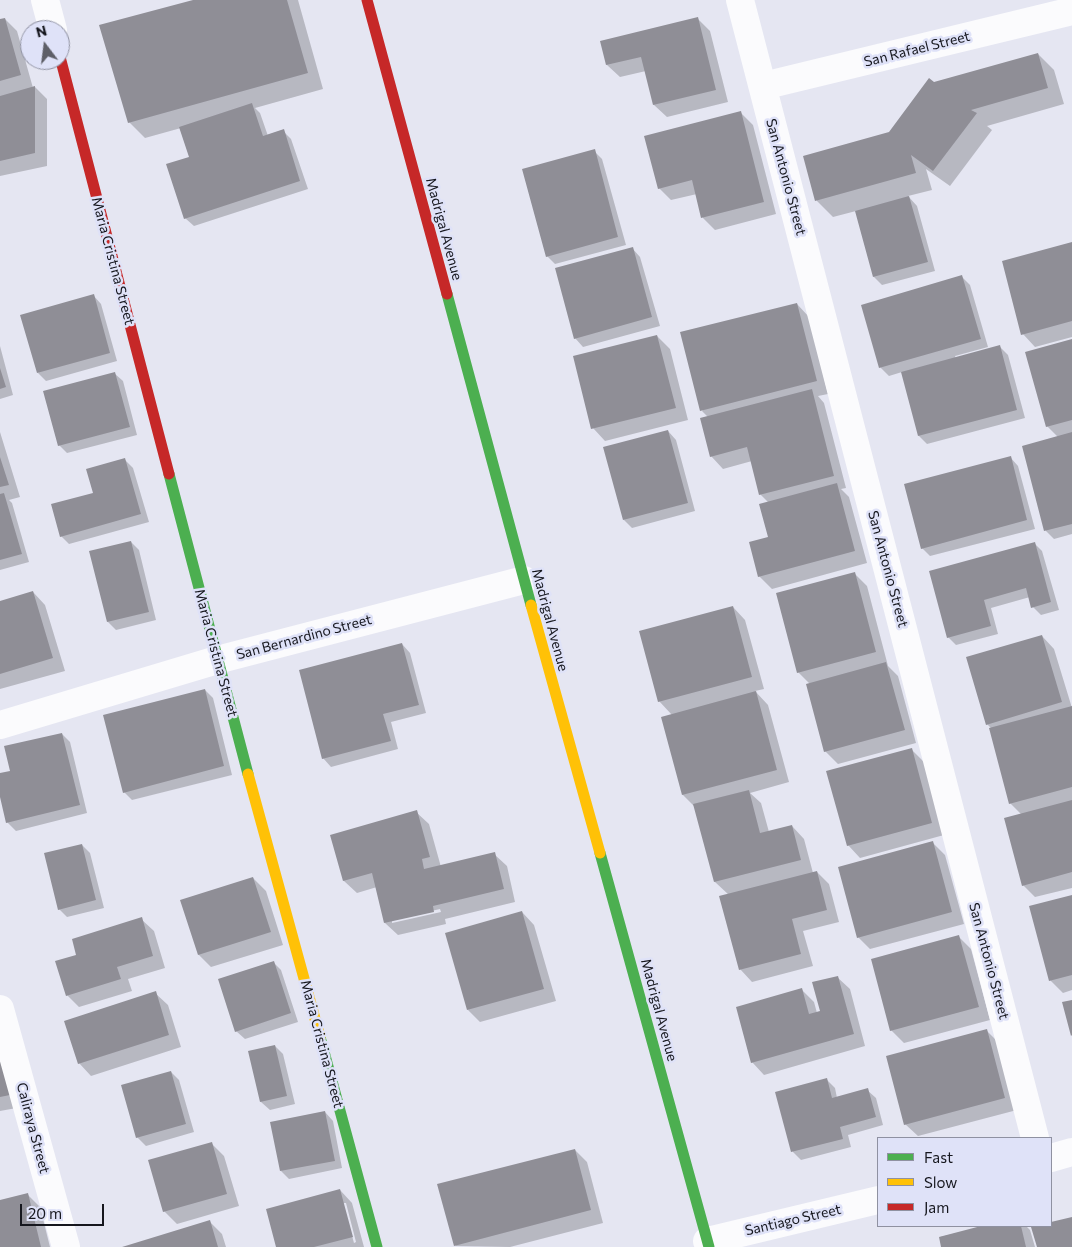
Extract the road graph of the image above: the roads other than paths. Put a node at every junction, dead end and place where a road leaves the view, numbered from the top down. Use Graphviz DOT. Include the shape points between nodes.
graph roads {
  1 [pos="45,0"];
  2 [pos="367,0"];
  3 [pos="740,0"];
  4 [pos="1072,11"];
  5 [pos="50,20"];
  6 [pos="63,70"];
  7 [pos="763,86"];
  8 [pos="524,580"];
  9 [pos="217,660"];
  10 [pos="0,725"];
  11 [pos="0,1008"];
  12 [pos="1035,1137"];
  13 [pos="1072,1152"];
  14 [pos="1052,1158"];
  15 [pos="877,1200"];
  16 [pos="708,1244"];
  17 [pos="66,1247"];
  18 [pos="377,1247"];
  1 -- 5 [label="street"];
  2 -- 8 [label="street, Madrigal Avenue"];
  3 -- 7 [label="street, San Antonio Street"];
  4 -- 7 [label="street, San Rafael Street"];
  6 -- 9 [label="street, Maria Cristina Street"];
  7 -- 12 [label="street, San Antonio Street"];
  8 -- 9 [label="street, San Bernardino Street"];
  8 -- 16 [label="street, Madrigal Avenue"];
  9 -- 10 [label="street, San Bernardino Street"];
  9 -- 18 [label="street, Maria Cristina Street"];
  11 -- 17 [label="street, Caliraya Street"];
  13 -- 14 [label="street"];
  15 -- 16 [label="street, Santiago Street"];
}
